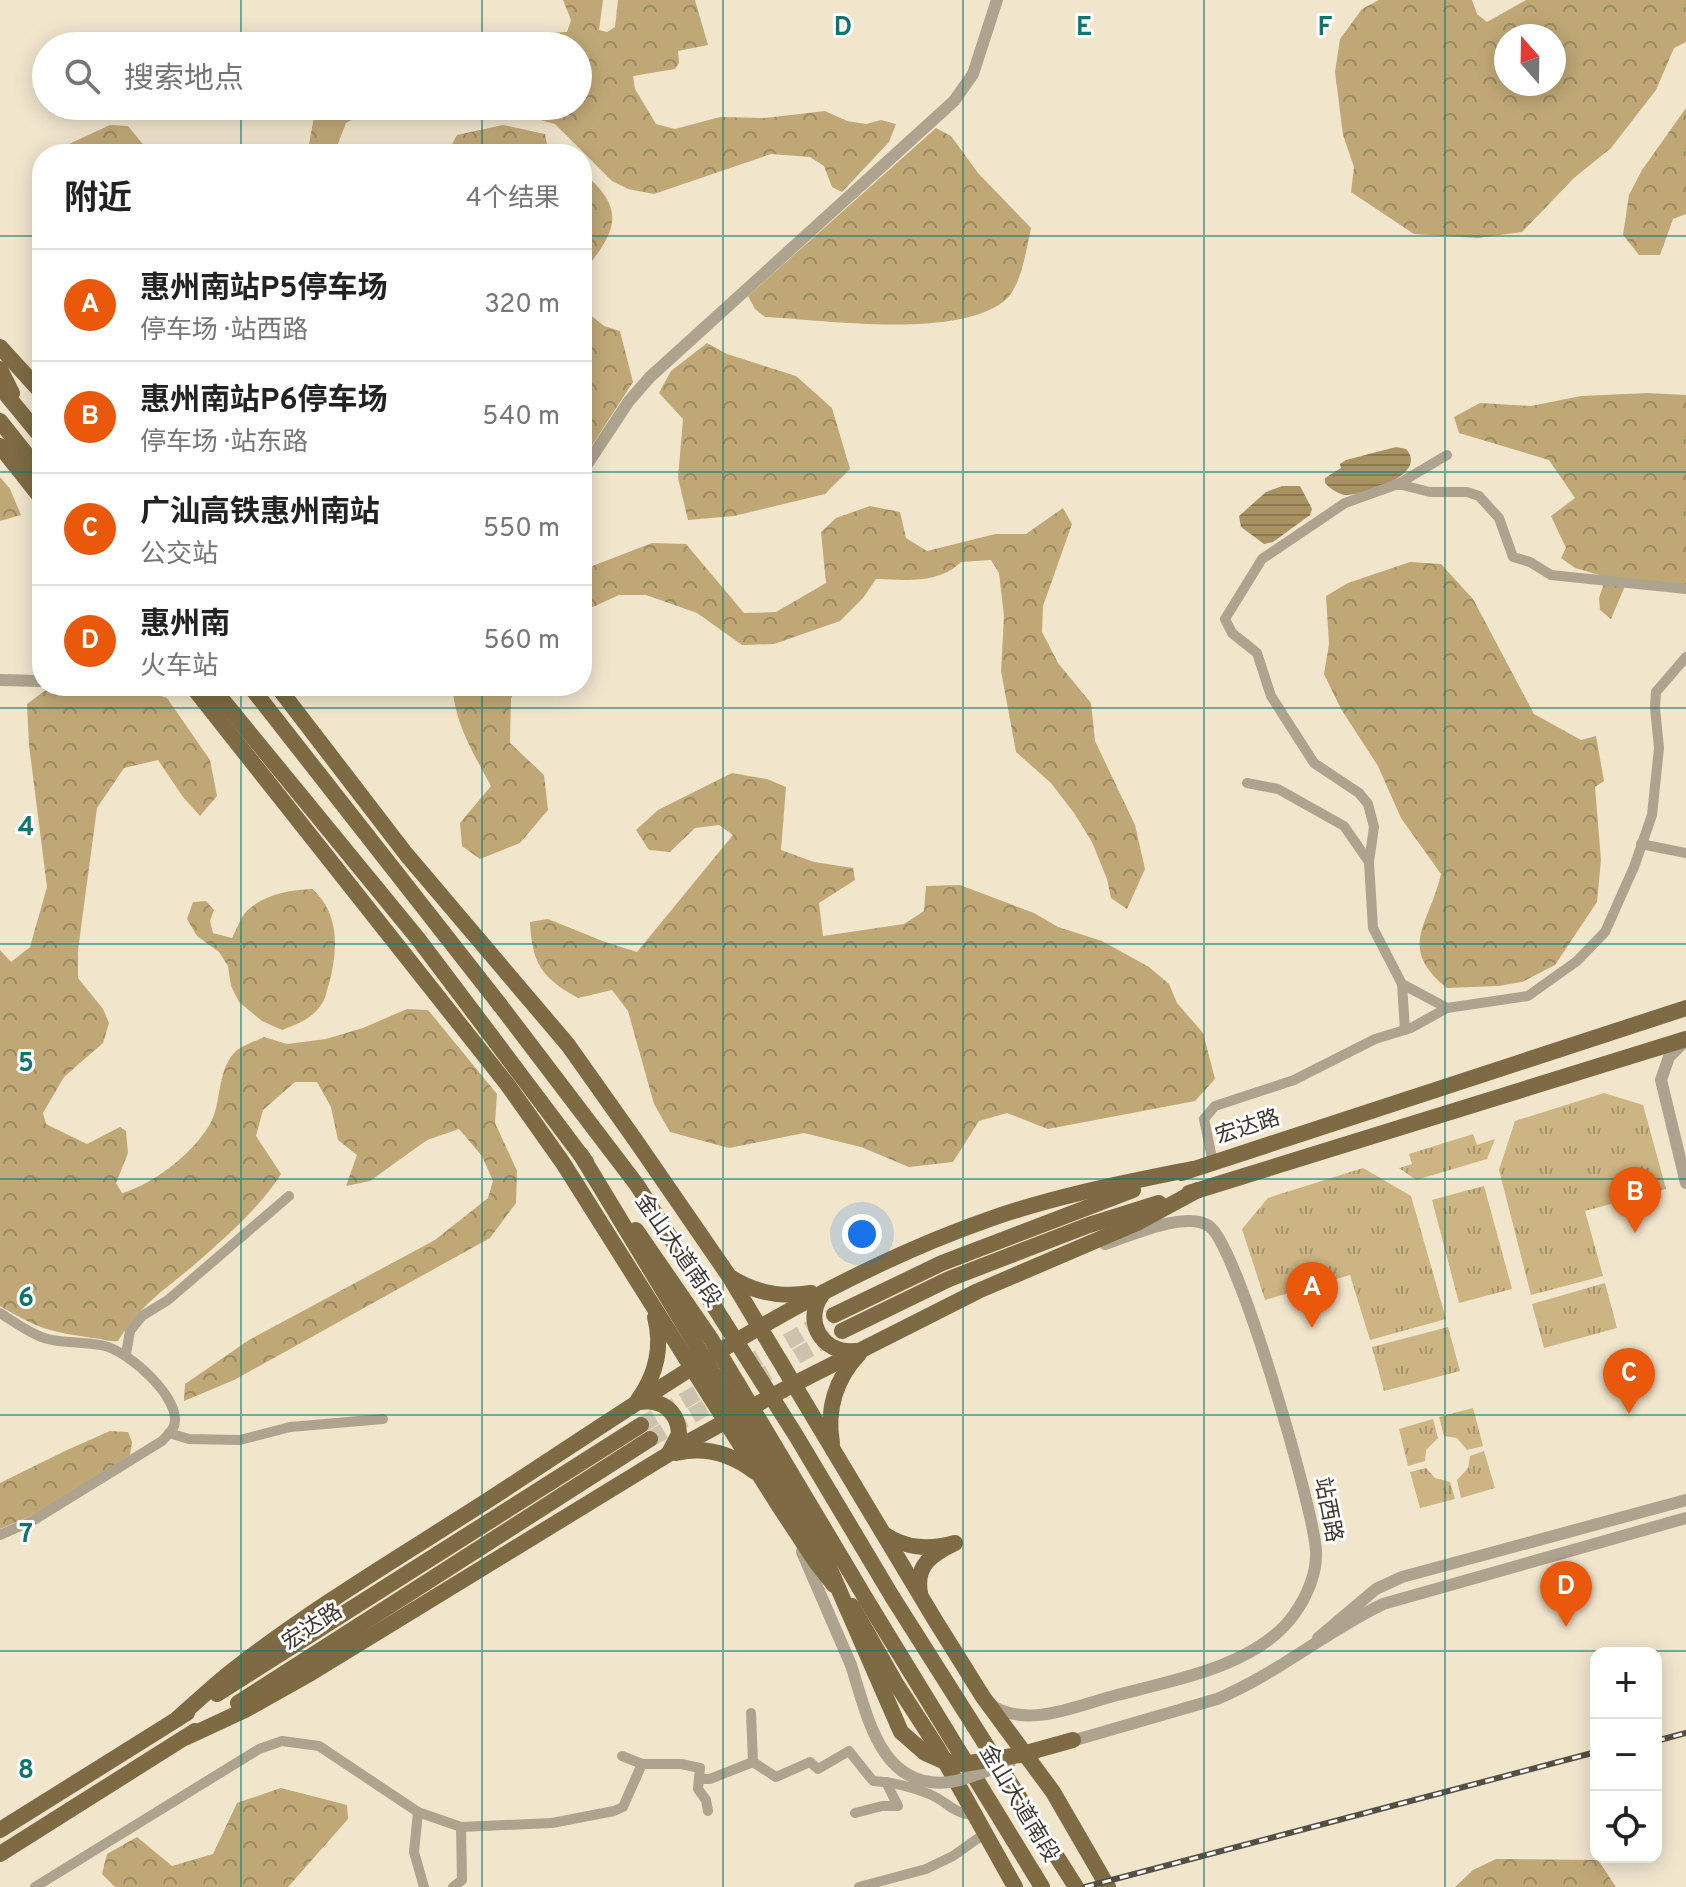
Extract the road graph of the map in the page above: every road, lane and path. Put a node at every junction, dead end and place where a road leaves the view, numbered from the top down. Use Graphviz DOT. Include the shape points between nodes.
graph roads {
  1 [pos="997,0"];
  2 [pos="0,347"];
  3 [pos="0,369"];
  4 [pos="32,382"];
  5 [pos="0,387"];
  6 [pos="24,416"];
  7 [pos="32,426"];
  8 [pos="2,430"];
  9 [pos="1447,455"];
  10 [pos="592,457"];
  11 [pos="32,463"];
  12 [pos="32,482"];
  13 [pos="1398,484"];
  14 [pos="1686,589"];
  15 [pos="1686,657"];
  16 [pos="0,680"];
  17 [pos="32,681"];
  18 [pos="200,696"];
  19 [pos="219,696"];
  20 [pos="258,696"];
  21 [pos="285,696"];
  22 [pos="309,758"];
  23 [pos="283,776"];
  24 [pos="1247,783"];
  25 [pos="1641,844"];
  26 [pos="1686,853"];
  27 [pos="406,854"];
  28 [pos="1369,862"];
  29 [pos="349,882"];
  30 [pos="1402,984"];
  31 [pos="1447,1008"];
  32 [pos="1686,1008"];
  33 [pos="1405,1030"];
  34 [pos="1686,1040"];
  35 [pos="581,1155"];
  36 [pos="1213,1163"];
  37 [pos="1192,1169"];
  38 [pos="1686,1183"];
  39 [pos="1198,1190"];
  40 [pos="289,1196"];
  41 [pos="1074,1250"];
  42 [pos="729,1276"];
  43 [pos="830,1288"];
  44 [pos="647,1297"];
  45 [pos="0,1313"];
  46 [pos="834,1315"];
  47 [pos="760,1326"];
  48 [pos="842,1331"];
  49 [pos="866,1347"];
  50 [pos="126,1354"];
  51 [pos="692,1368"];
  52 [pos="794,1384"];
  53 [pos="635,1404"];
  54 [pos="383,1419"];
  55 [pos="726,1421"];
  56 [pos="169,1433"];
  57 [pos="833,1449"];
  58 [pos="664,1457"];
  59 [pos="763,1479"];
  60 [pos="1686,1500"];
  61 [pos="779,1506"];
  62 [pos="1686,1518"];
  63 [pos="881,1532"];
  64 [pos="0,1535"];
  65 [pos="921,1599"];
  66 [pos="1306,1648"];
  67 [pos="983,1697"];
  68 [pos="751,1713"];
  69 [pos="177,1719"];
  70 [pos="187,1737"];
  71 [pos="1073,1740"];
  72 [pos="622,1756"];
  73 [pos="753,1762"];
  74 [pos="642,1764"];
  75 [pos="699,1779"];
  76 [pos="886,1782"];
  77 [pos="708,1811"];
  78 [pos="418,1812"];
  79 [pos="855,1813"];
  80 [pos="974,1815"];
  81 [pos="461,1827"];
  82 [pos="0,1830"];
  83 [pos="984,1834"];
  84 [pos="0,1854"];
  85 [pos="35,1887"];
  86 [pos="424,1887"];
  87 [pos="453,1887"];
  88 [pos="859,1887"];
  89 [pos="1015,1887"];
  90 [pos="1042,1887"];
  91 [pos="1076,1887"];
  92 [pos="1108,1887"];
  1 -- 10 [label="street" via="973,74 954,101 650,377"];
  2 -- 4 [label="main road"];
  3 -- 6 [label="main road"];
  5 -- 6 [label="main road"];
  6 -- 7 [label="main road"];
  8 -- 11 [label="main road"];
  8 -- 12 [label="main road"];
  9 -- 13 [label="street"];
  13 -- 14 [label="street" via="1479,496 1499,518 1513,557 1551,575"];
  13 -- 28 [label="street" via="1345,503 1262,559 1225,619 1232,633 1257,653 1271,696 1314,763 1368,804 1374,827"];
  15 -- 25 [label="street" via="1656,692 1659,748 1652,815"];
  16 -- 17 [label="street"];
  18 -- 29 [label="main road"];
  19 -- 23 [label="main road, 金山大道南段"];
  20 -- 22 [label="main road, 金山大道南段"];
  21 -- 27 [label="main road"];
  22 -- 27 [label="main road"];
  22 -- 91 [label="main road, 金山大道南段, bridge" via="637,1185"];
  23 -- 29 [label="main road"];
  23 -- 35 [label="main road, 金山大道南段, bridge" via="419,940"];
  24 -- 28 [label="street" via="1278,789 1344,826"];
  25 -- 26 [label="street"];
  25 -- 31 [label="street" via="1605,932 1577,961 1528,996"];
  27 -- 42 [label="main road" via="568,1045"];
  28 -- 30 [label="street" via="1373,928"];
  29 -- 44 [label="main road" via="507,1084"];
  30 -- 31 [label="street"];
  30 -- 33 [label="street"];
  31 -- 33 [label="street"];
  32 -- 36 [label="main road, 宏达路"];
  33 -- 36 [label="street" via="1375,1039 1294,1080 1215,1106 1204,1119"];
  34 -- 38 [label="street" via="1669,1057 1661,1080"];
  34 -- 39 [label="main road, 宏达路"];
  35 -- 71 [label="main road, bridge" via="825,1558 901,1732 925,1753 963,1764"];
  35 -- 90 [label="main road, 金山大道南段, bridge" via="711,1339"];
  36 -- 37 [label="main road, 宏达路"];
  37 -- 43 [label="main road" via="1074,1193 986,1220"];
  37 -- 46 [label="main road, 宏达路" via="942,1263"];
  39 -- 41 [label="main road"];
  39 -- 48 [label="main road, 宏达路" via="949,1279"];
  40 -- 50 [label="street" via="168,1300 142,1316 130,1331"];
  41 -- 49 [label="main road"];
  41 -- 67 [label="street, 站西路" via="1186,1220 1204,1223 1218,1234 1289,1435 1314,1535 1314,1568 1301,1605 1285,1626 1256,1649 1216,1666 1031,1716 1002,1711"];
  42 -- 43 [label="main road" via="780,1295"];
  42 -- 47 [label="main road"];
  43 -- 47 [label="main road"];
  43 -- 49 [label="main road" via="814,1308 819,1335 846,1352"];
  44 -- 51 [label="main road"];
  44 -- 53 [label="main road" via="659,1346 651,1378"];
  45 -- 50 [label="street" via="43,1338 107,1346"];
  47 -- 51 [label="main road"];
  47 -- 52 [label="main road"];
  49 -- 52 [label="main road"];
  49 -- 57 [label="main road" via="838,1386 830,1417"];
  50 -- 56 [label="street" via="171,1405 174,1427"];
  51 -- 53 [label="main road"];
  51 -- 55 [label="main road"];
  52 -- 55 [label="main road"];
  52 -- 57 [label="main road"];
  53 -- 58 [label="main road" via="659,1403 674,1415 679,1434"];
  53 -- 69 [label="main road" via="334,1600 231,1671"];
  54 -- 56 [label="street" via="290,1427 240,1440 189,1439"];
  55 -- 58 [label="main road"];
  55 -- 59 [label="main road"];
  56 -- 64 [label="street" via="119,1470"];
  57 -- 63 [label="main road"];
  58 -- 59 [label="main road" via="711,1451 739,1461"];
  58 -- 70 [label="main road" via="311,1673"];
  59 -- 61 [label="main road"];
  60 -- 66 [label="street, bridge" via="1402,1577 1376,1589"];
  61 -- 71 [label="street, bridge" via="830,1613 880,1746 898,1768 923,1780 957,1780"];
  61 -- 80 [label="main road" via="853,1607"];
  62 -- 66 [label="street, bridge" via="1406,1596 1357,1616"];
  63 -- 65 [label="main road"];
  63 -- 65 [label="main road" via="919,1548 955,1543 925,1562 918,1579"];
  65 -- 67 [label="main road"];
  66 -- 71 [label="street, bridge" via="1258,1681 1217,1699"];
  67 -- 92 [label="main road" via="1053,1792"];
  68 -- 73 [label="street"];
  69 -- 70 [label="main road, 宏达路" via="646,1432"];
  69 -- 82 [label="main road, 宏达路"];
  70 -- 84 [label="main road, 宏达路"];
  72 -- 74 [label="street"];
  73 -- 75 [label="street"];
  73 -- 76 [label="street" via="776,1777 810,1762 818,1769 849,1751 873,1781"];
  74 -- 75 [label="street" via="700,1768"];
  74 -- 81 [label="street" via="623,1807 614,1811 552,1823"];
  75 -- 77 [label="street"];
  76 -- 79 [label="street" via="898,1806"];
  76 -- 80 [label="street" via="930,1794 960,1814"];
  78 -- 81 [label="street"];
  78 -- 85 [label="street" via="319,1746 282,1741 259,1749"];
  78 -- 86 [label="street" via="414,1852"];
  80 -- 83 [label="main road"];
  81 -- 87 [label="street" via="462,1880"];
  83 -- 88 [label="street" via="926,1869"];
  83 -- 89 [label="main road"];
}
